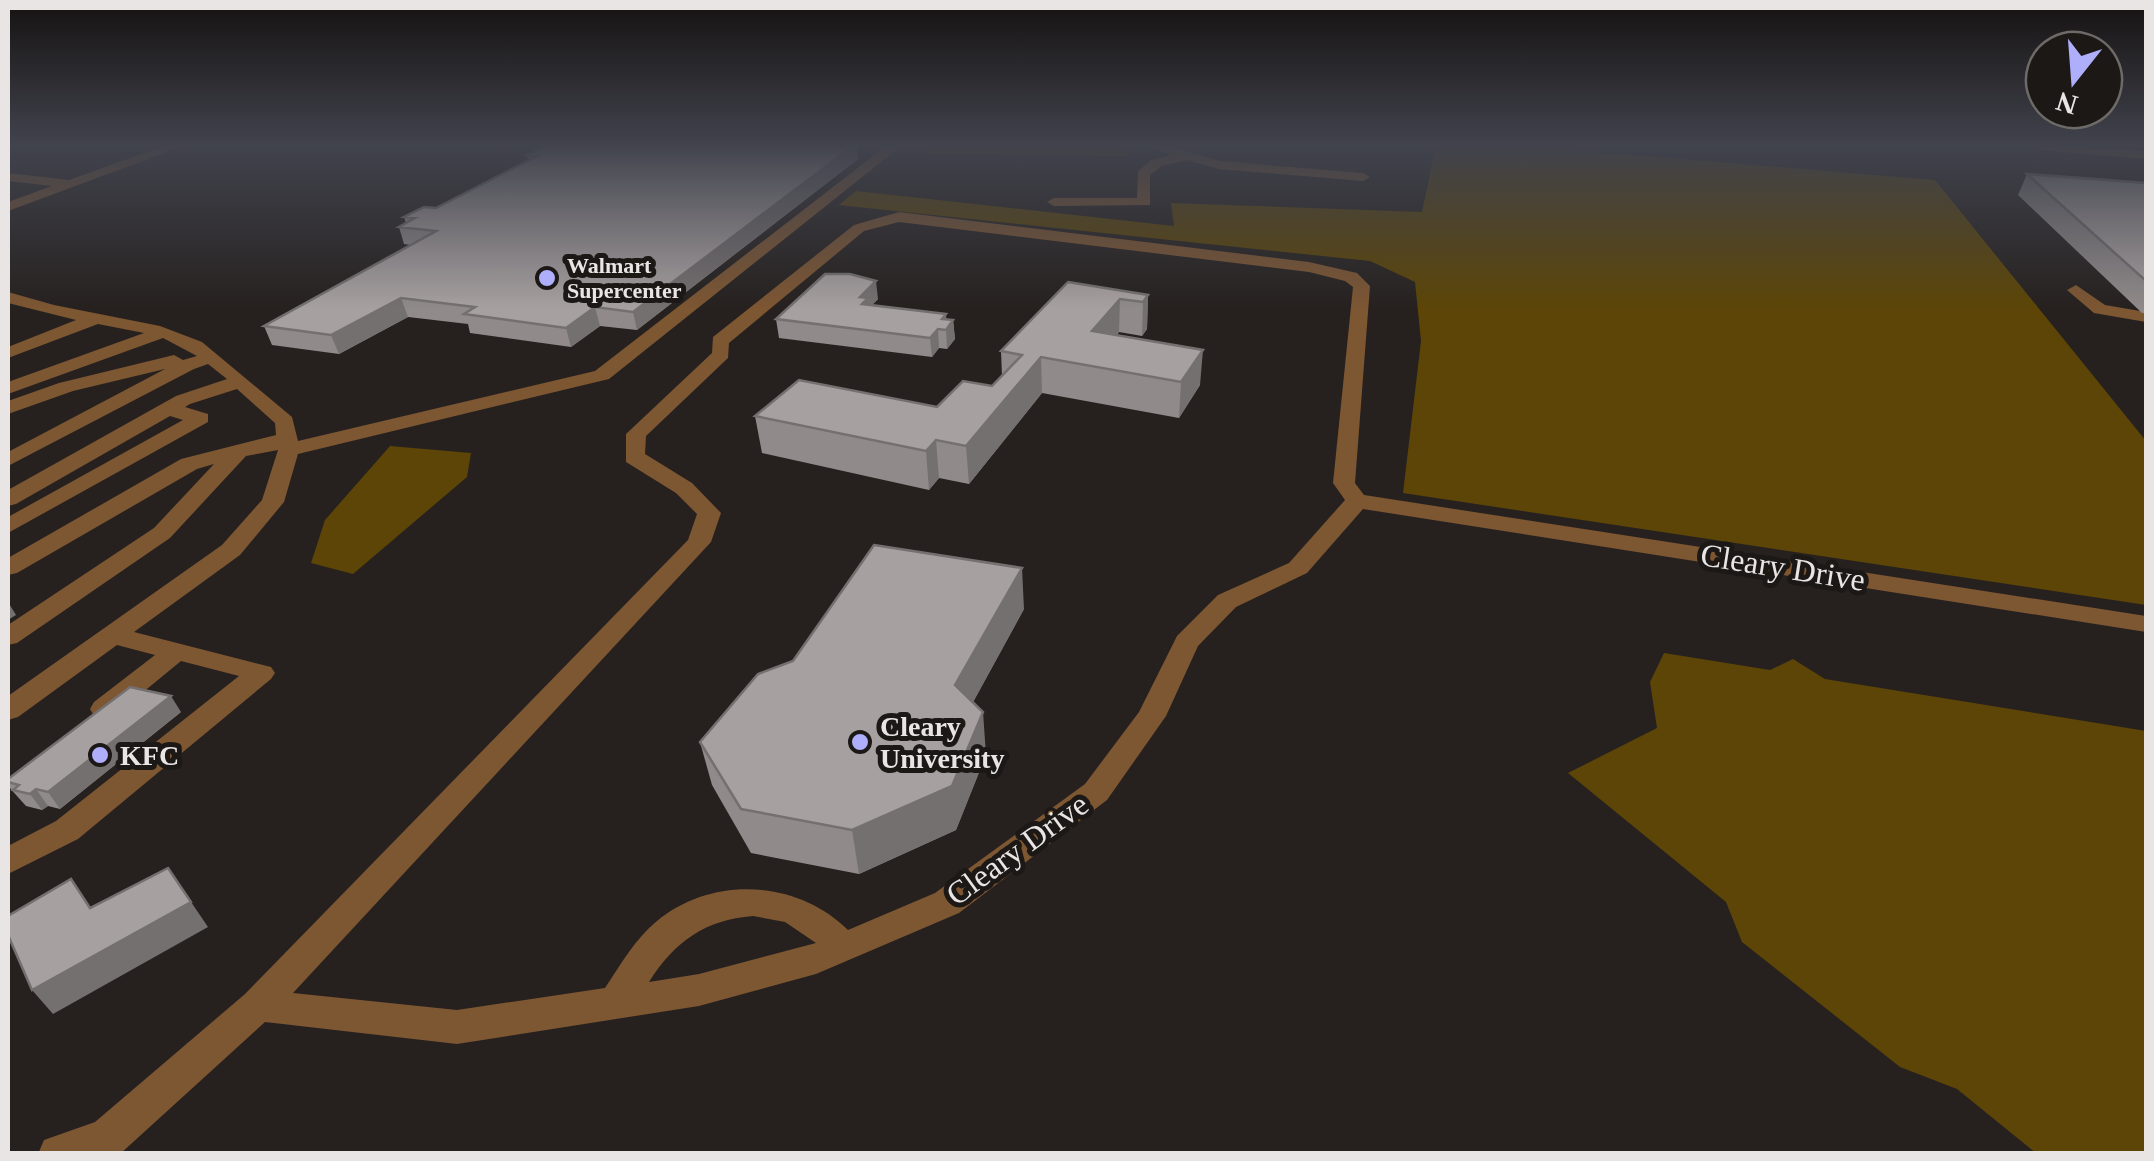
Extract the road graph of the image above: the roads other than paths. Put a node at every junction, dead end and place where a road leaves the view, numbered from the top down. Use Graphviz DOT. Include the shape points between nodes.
graph roads {
  1 [pos="826,200"];
  2 [pos="1145,200"];
  3 [pos="1054,202"];
  4 [pos="2076,290"];
  5 [pos="8,298"];
  6 [pos="2146,317"];
  7 [pos="92,320"];
  8 [pos="161,333"];
  9 [pos="8,353"];
  10 [pos="206,356"];
  11 [pos="131,372"];
  12 [pos="161,380"];
  13 [pos="238,382"];
  14 [pos="8,388"];
  15 [pos="8,408"];
  16 [pos="167,409"];
  17 [pos="288,444"];
  18 [pos="238,451"];
  19 [pos="8,460"];
  20 [pos="8,499"];
  21 [pos="1356,502"];
  22 [pos="8,526"];
  23 [pos="8,568"];
  24 [pos="2146,624"];
  25 [pos="112,635"];
  26 [pos="8,637"];
  27 [pos="178,650"];
  28 [pos="8,710"];
  29 [pos="85,724"];
  30 [pos="8,861"];
  31 [pos="843,948"];
  32 [pos="616,1003"];
  33 [pos="258,1004"];
  34 [pos="103,1146"];
  35 [pos="58,1154"];
  1 -- 17 [label="street" via="602,376"];
  2 -- 3 [label="street"];
  4 -- 6 [label="street" via="2100,310"];
  5 -- 7 [label="street"];
  7 -- 8 [label="street"];
  7 -- 9 [label="street"];
  8 -- 10 [label="street"];
  8 -- 14 [label="street"];
  10 -- 11 [label="street"];
  10 -- 12 [label="street"];
  10 -- 13 [label="street"];
  11 -- 12 [label="street"];
  11 -- 15 [label="street"];
  12 -- 19 [label="street"];
  13 -- 16 [label="street"];
  13 -- 17 [label="street" via="285,421"];
  16 -- 20 [label="street"];
  16 -- 22 [label="street" via="201,418"];
  17 -- 18 [label="street"];
  17 -- 25 [label="street" via="272,502 231,550"];
  18 -- 23 [label="street" via="189,464"];
  18 -- 26 [label="street" via="162,533"];
  21 -- 24 [label="street, Cleary Drive"];
  21 -- 31 [label="street, Cleary Drive" via="1298,568 1227,601 1186,642 1152,716 1096,792 947,904"];
  21 -- 33 [label="street" via="1344,483 1362,286 1352,278 1309,267 899,217 858,228 812,274 720,341 721,354 636,434 634,457 684,488 709,513 699,542"];
  25 -- 27 [label="street"];
  25 -- 28 [label="street"];
  27 -- 29 [label="street"];
  27 -- 30 [label="street" via="261,673 67,830"];
  31 -- 32 [label="street, Cleary Drive" via="699,990"];
  31 -- 32 [label="street" via="812,919 770,902 722,905 685,918 657,943"];
  32 -- 33 [label="street, Cleary Drive" via="457,1027"];
  33 -- 34 [label="street"];
  34 -- 35 [label="street"];
}
